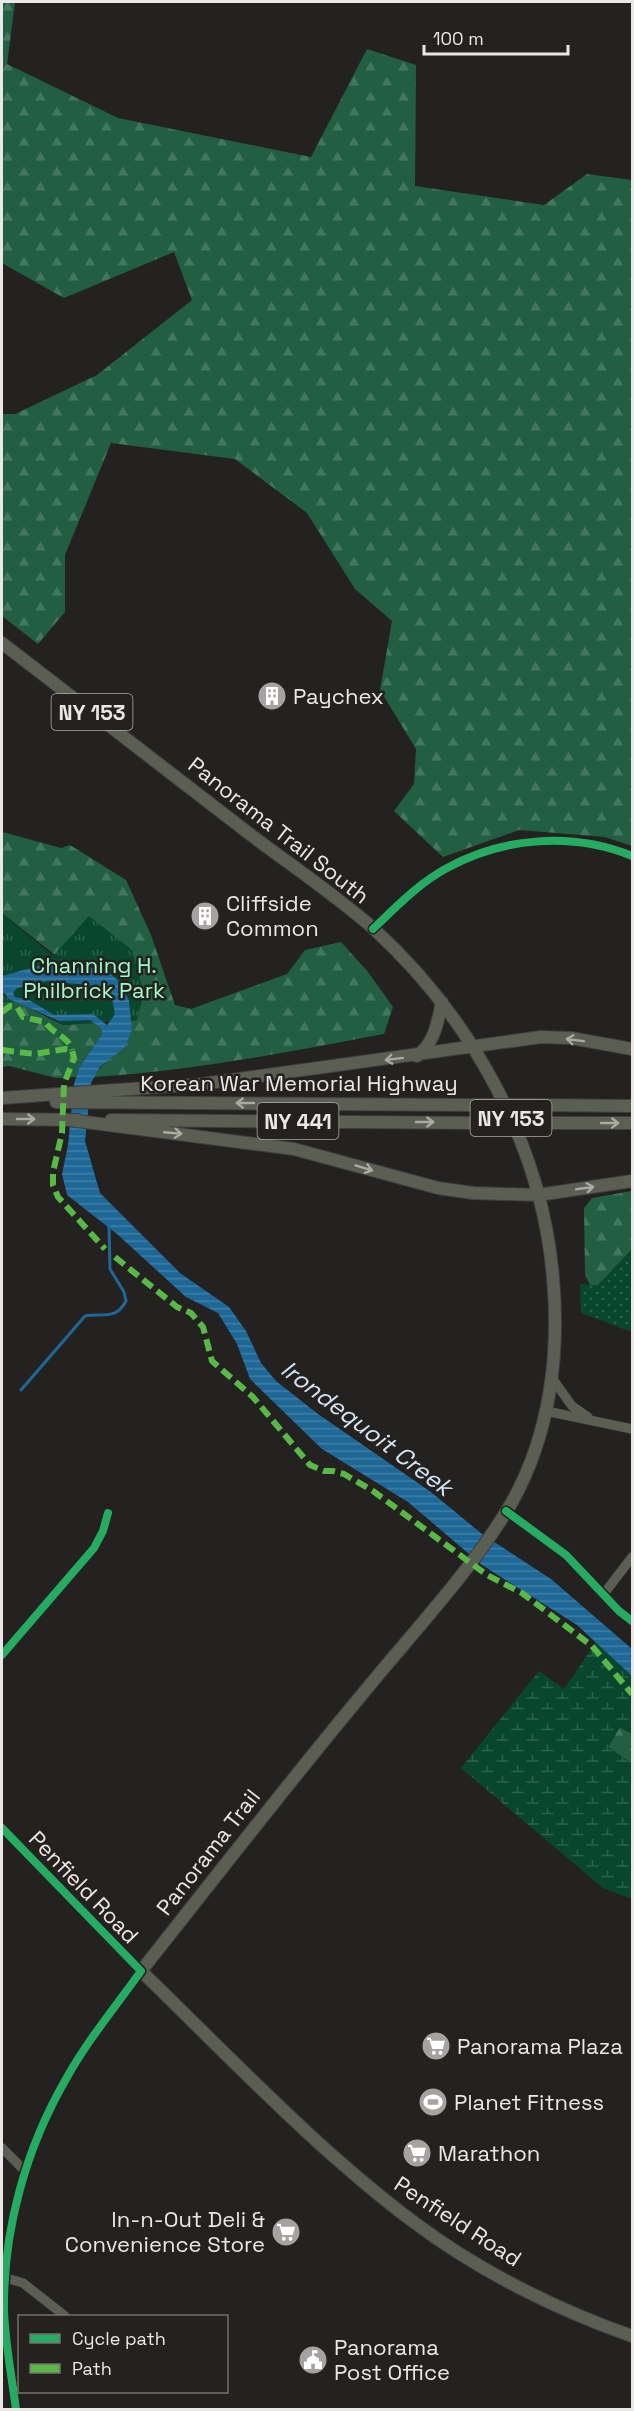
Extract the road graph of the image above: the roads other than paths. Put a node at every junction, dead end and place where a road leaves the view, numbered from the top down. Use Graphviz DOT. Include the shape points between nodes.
graph roads {
  1 [pos="2,643"];
  2 [pos="633,856"];
  3 [pos="373,929"];
  4 [pos="442,1002"];
  5 [pos="472,1046"];
  6 [pos="633,1049"];
  7 [pos="417,1056"];
  8 [pos="114,1097"];
  9 [pos="2,1100"];
  10 [pos="633,1106"];
  11 [pos="2,1119"];
  12 [pos="633,1123"];
  13 [pos="115,1124"];
  14 [pos="633,1181"];
  15 [pos="538,1195"];
  16 [pos="552,1378"];
  17 [pos="546,1411"];
  18 [pos="593,1420"];
  19 [pos="633,1429"];
  20 [pos="506,1511"];
  21 [pos="108,1513"];
  22 [pos="493,1531"];
  23 [pos="633,1557"];
  24 [pos="603,1595"];
  25 [pos="633,1621"];
  26 [pos="2,1654"];
  27 [pos="2,1828"];
  28 [pos="141,1971"];
  29 [pos="2,2148"];
  30 [pos="25,2171"];
  31 [pos="6,2278"];
  32 [pos="3,2309"];
  33 [pos="64,2315"];
  34 [pos="633,2336"];
  35 [pos="16,2409"];
  1 -- 3 [label="main road, Panorama Trail South / NY 153"];
  2 -- 3 [label="street" via="592,843 558,840 518,843 485,852 447,868 407,895"];
  3 -- 4 [label="main road, Panorama Trail South / NY 153"];
  4 -- 5 [label="main road, Panorama Trail South / NY 153"];
  4 -- 7 [label="main road" via="428,1048"];
  6 -- 5 [label="main road, one-way" via="541,1037"];
  5 -- 7 [label="main road"];
  5 -- 15 [label="main road, Panorama Trail South / NY 153" via="507,1110"];
  7 -- 8 [label="main road, one-way"];
  8 -- 9 [label="main road"];
  10 -- 8 [label="main road, Korean War Memorial Highway / NY 441, one-way, bridge"];
  11 -- 13 [label="main road, one-way"];
  13 -- 12 [label="main road, Korean War Memorial Highway / NY 441, one-way, bridge"];
  13 -- 15 [label="main road, one-way" via="294,1149 438,1188"];
  15 -- 14 [label="main road, one-way"];
  15 -- 16 [label="main road, Panorama Trail South" via="556,1305"];
  16 -- 17 [label="main road, Panorama Trail South"];
  16 -- 18 [label="street" via="572,1406"];
  17 -- 18 [label="street"];
  17 -- 20 [label="main road, Panorama Trail South" via="532,1458"];
  18 -- 19 [label="street"];
  20 -- 22 [label="main road, Panorama Trail South"];
  20 -- 24 [label="street" via="560,1550"];
  21 -- 26 [label="street" via="94,1548"];
  22 -- 28 [label="main road, Panorama Trail"];
  23 -- 24 [label="street"];
  24 -- 25 [label="street"];
  27 -- 28 [label="street, Penfield Road"];
  28 -- 30 [label="street, Panorama Trail" via="65,2080"];
  28 -- 34 [label="main road, Penfield Road" via="313,2136 417,2224 527,2291"];
  29 -- 30 [label="street"];
  30 -- 31 [label="street, Panorama Trail" via="9,2242"];
  31 -- 32 [label="street, Panorama Trail"];
  31 -- 33 [label="street" via="23,2283"];
  32 -- 35 [label="street, Panorama Trail"];
}
